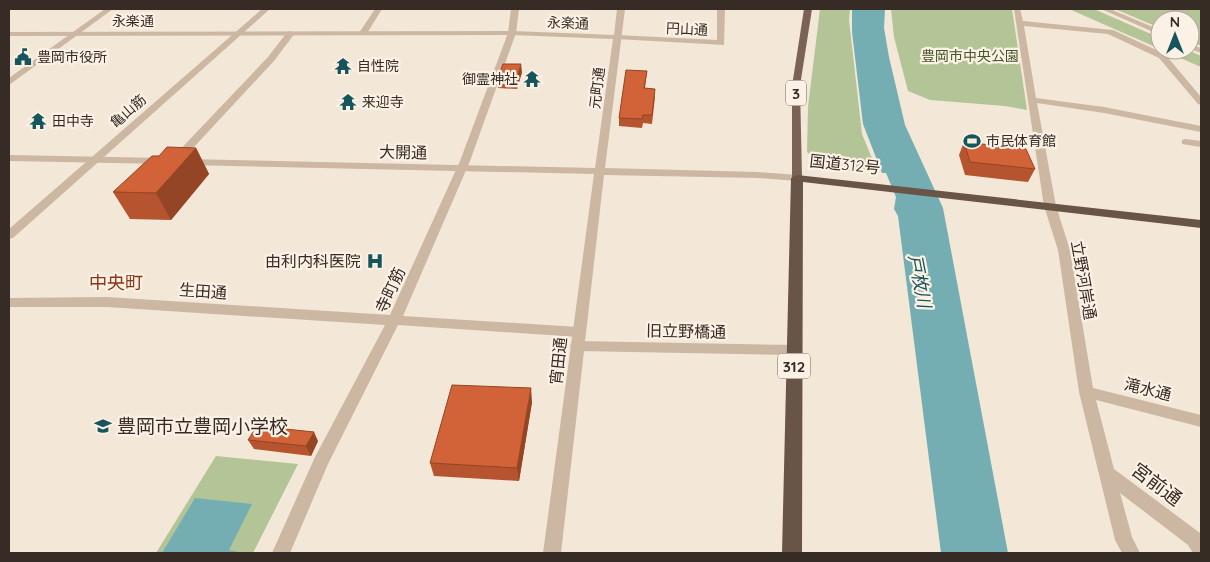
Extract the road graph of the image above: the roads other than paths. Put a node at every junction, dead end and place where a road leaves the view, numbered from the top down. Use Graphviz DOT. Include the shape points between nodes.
graph roads {
  1 [pos="109,9"];
  2 [pos="266,9"];
  3 [pos="378,9"];
  4 [pos="515,9"];
  5 [pos="622,9"];
  6 [pos="721,9"];
  7 [pos="808,9"];
  8 [pos="1017,9"];
  9 [pos="1105,9"];
  10 [pos="1020,23"];
  11 [pos="1150,29"];
  12 [pos="237,33"];
  13 [pos="291,33"];
  14 [pos="363,33"];
  15 [pos="512,33"];
  16 [pos="9,34"];
  17 [pos="74,34"];
  18 [pos="617,37"];
  19 [pos="9,82"];
  20 [pos="1200,99"];
  21 [pos="1032,100"];
  22 [pos="1201,129"];
  23 [pos="1185,142"];
  24 [pos="1201,144"];
  25 [pos="9,158"];
  26 [pos="93,160"];
  27 [pos="176,162"];
  28 [pos="462,168"];
  29 [pos="600,172"];
  30 [pos="797,178"];
  31 [pos="1050,206"];
  32 [pos="1201,224"];
  33 [pos="9,235"];
  34 [pos="9,302"];
  35 [pos="394,321"];
  36 [pos="577,339"];
  37 [pos="794,350"];
  38 [pos="1086,392"];
  39 [pos="1201,421"];
  40 [pos="1107,473"];
  41 [pos="1201,550"];
  42 [pos="280,553"];
  43 [pos="552,553"];
  44 [pos="792,553"];
  45 [pos="1131,553"];
  1 -- 17 [label="street"];
  2 -- 12 [label="street, 亀山筋"];
  3 -- 14 [label="street"];
  4 -- 15 [label="street, 寺町筋"];
  5 -- 18 [label="street, 元町通"];
  6 -- 18 [label="street, 円山通" via="721,43"];
  7 -- 30 [label="main road, 3" via="796,86"];
  8 -- 10 [label="street, 立野河岸通"];
  9 -- 11 [label="street"];
  10 -- 20 [label="street" via="1110,32 1160,55"];
  10 -- 21 [label="street, 立野河岸通"];
  12 -- 13 [label="street, 永楽通"];
  12 -- 17 [label="street, 永楽通"];
  12 -- 26 [label="street, 亀山筋"];
  13 -- 14 [label="street, 永楽通"];
  13 -- 27 [label="street"];
  14 -- 15 [label="street, 永楽通"];
  15 -- 18 [label="street, 永楽通"];
  15 -- 28 [label="street, 寺町筋"];
  16 -- 17 [label="street, 永楽通"];
  17 -- 19 [label="street"];
  18 -- 29 [label="street, 元町通"];
  21 -- 22 [label="street"];
  21 -- 31 [label="street, 立野河岸通"];
  23 -- 24 [label="street"];
  25 -- 26 [label="street, 大開通"];
  26 -- 27 [label="street, 大開通"];
  26 -- 33 [label="street, 亀山筋"];
  27 -- 28 [label="street, 大開通"];
  28 -- 29 [label="street, 大開通"];
  28 -- 35 [label="street, 寺町筋"];
  29 -- 30 [label="street, 大開通"];
  29 -- 36 [label="street, 宵田通"];
  30 -- 31 [label="highway, 国道312号"];
  30 -- 37 [label="highway, 国道312号 / 312"];
  31 -- 32 [label="highway, 国道312号"];
  31 -- 38 [label="street, 立野河岸通" via="1064,250"];
  34 -- 35 [label="street, 生田通" via="108,302"];
  35 -- 36 [label="street, 生田通"];
  35 -- 42 [label="street, 寺町筋"];
  36 -- 37 [label="street, 旧立野橋通"];
  36 -- 43 [label="street, 宵田通"];
  37 -- 44 [label="highway, 国道312号 / 312"];
  38 -- 39 [label="street, 滝水通"];
  38 -- 40 [label="street, 立野河岸通"];
  40 -- 41 [label="street, 宮前通" via="1194,539"];
  40 -- 45 [label="street, 立野河岸通" via="1124,540"];
}
